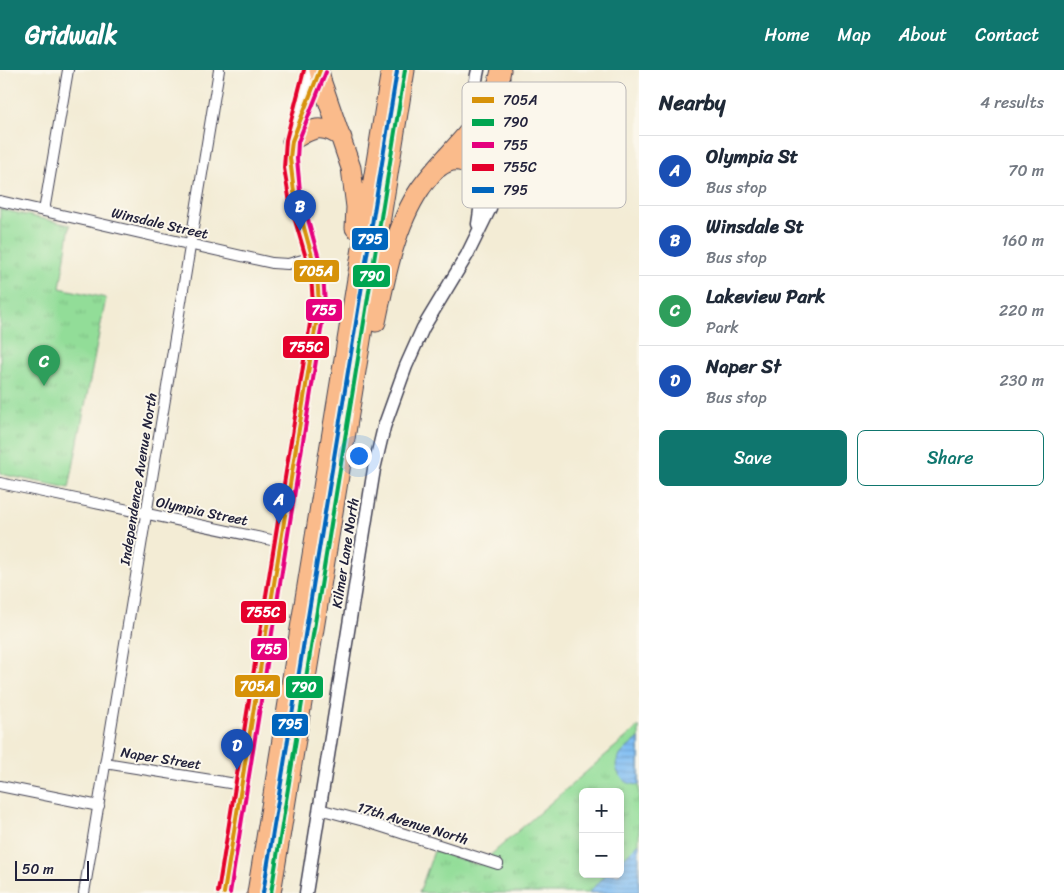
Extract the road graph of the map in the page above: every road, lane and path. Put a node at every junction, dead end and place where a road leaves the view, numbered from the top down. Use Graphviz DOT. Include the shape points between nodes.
graph roads {
  1 [pos="68,70"];
  2 [pos="219,70"];
  3 [pos="391,70"];
  4 [pos="405,70"];
  5 [pos="502,70"];
  6 [pos="317,71"];
  7 [pos="498,82"];
  8 [pos="342,138"];
  9 [pos="462,138"];
  10 [pos="292,142"];
  11 [pos="462,162"];
  12 [pos="433,172"];
  13 [pos="0,201"];
  14 [pos="480,208"];
  15 [pos="490,208"];
  16 [pos="44,211"];
  17 [pos="476,237"];
  18 [pos="190,244"];
  19 [pos="313,257"];
  20 [pos="340,381"];
  21 [pos="338,482"];
  22 [pos="0,485"];
  23 [pos="147,514"];
  24 [pos="281,542"];
  25 [pos="105,763"];
  26 [pos="242,785"];
  27 [pos="0,786"];
  28 [pos="99,806"];
  29 [pos="319,809"];
  30 [pos="498,864"];
  31 [pos="84,893"];
  32 [pos="224,893"];
  33 [pos="257,893"];
  34 [pos="271,893"];
  35 [pos="306,893"];
  1 -- 16 [label="street"];
  2 -- 18 [label="street, Independence Avenue North"];
  3 -- 20 [label="highway"];
  4 -- 21 [label="highway"];
  5 -- 7 [label="highway"];
  6 -- 8 [label="highway"];
  6 -- 10 [label="street"];
  8 -- 10 [label="highway" via="320,129 304,132"];
  8 -- 20 [label="highway" via="351,168 356,208"];
  9 -- 12 [label="highway"];
  10 -- 19 [label="street" via="292,182"];
  11 -- 12 [label="highway" via="451,160"];
  12 -- 21 [label="highway" via="411,204 398,234"];
  13 -- 16 [label="street, Winsdale Street"];
  14 -- 17 [label="street, Kilmer Lane North"];
  15 -- 17 [label="street, Kilmer Lane North"];
  16 -- 18 [label="street, Winsdale Street"];
  17 -- 29 [label="street, Kilmer Lane North" via="423,328 396,389 384,427 372,479"];
  18 -- 19 [label="street, Winsdale Street" via="272,263 288,264"];
  18 -- 23 [label="street, Independence Avenue North"];
  19 -- 24 [label="street" via="319,305"];
  20 -- 33 [label="highway"];
  21 -- 34 [label="highway"];
  22 -- 23 [label="street, Olympia Street"];
  23 -- 24 [label="street, Olympia Street"];
  23 -- 25 [label="street, Independence Avenue North"];
  24 -- 26 [label="street"];
  25 -- 26 [label="street, Naper Street"];
  25 -- 28 [label="street, Independence Avenue North"];
  26 -- 32 [label="street"];
  27 -- 28 [label="street"];
  28 -- 31 [label="street, Independence Avenue North"];
  29 -- 30 [label="street, 17th Avenue North"];
  29 -- 35 [label="street, Kilmer Lane North"];
}
